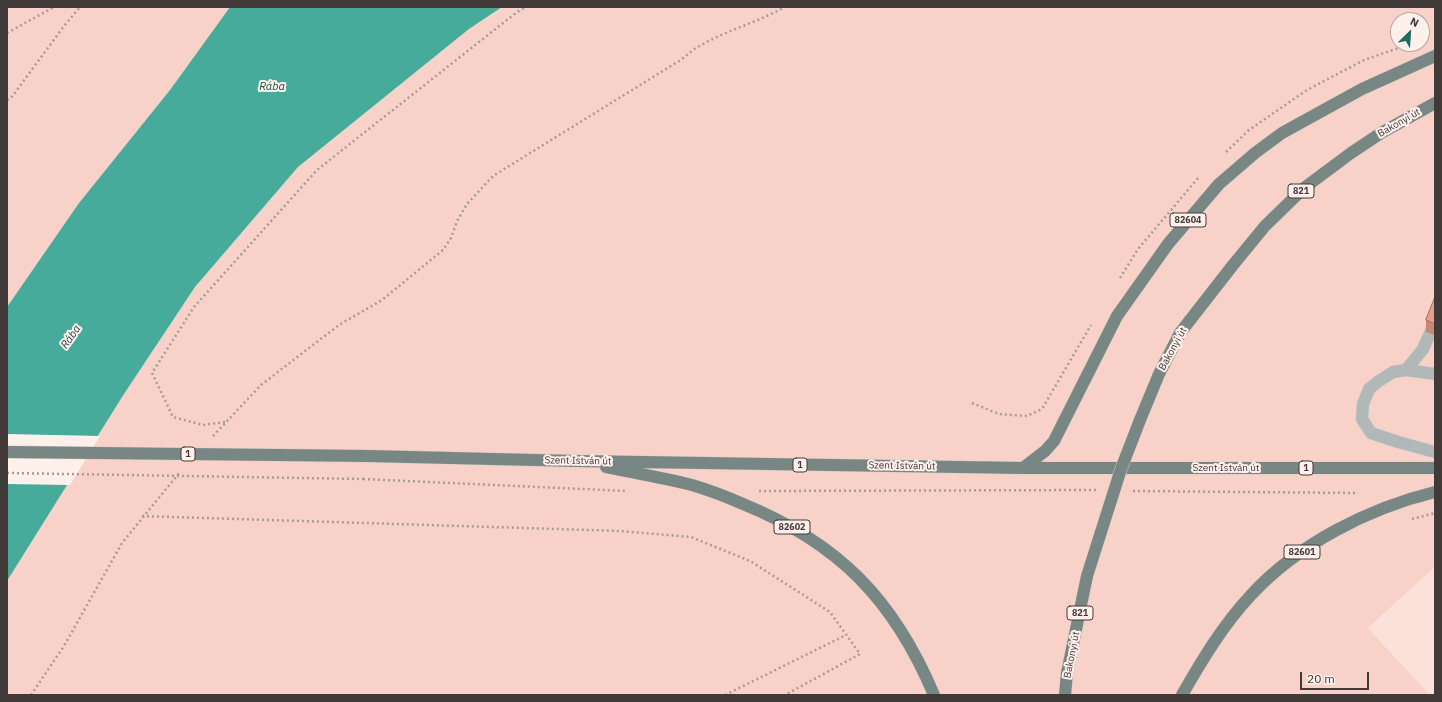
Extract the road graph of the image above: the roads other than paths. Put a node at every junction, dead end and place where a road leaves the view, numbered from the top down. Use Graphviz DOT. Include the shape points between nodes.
graph roads {
  1 [pos="1435,56"];
  2 [pos="1435,103"];
  3 [pos="1435,108"];
  4 [pos="1417,112"];
  5 [pos="1435,322"];
  6 [pos="1406,370"];
  7 [pos="1435,374"];
  8 [pos="7,452"];
  9 [pos="1435,452"];
  10 [pos="577,461"];
  11 [pos="1023,468"];
  12 [pos="1435,468"];
  13 [pos="1435,492"];
  14 [pos="934,695"];
  15 [pos="1064,695"];
  16 [pos="1182,695"];
  1 -- 11 [label="main road, 82604" via="1362,89 1282,133 1219,184 1168,244 1118,316 1054,441"];
  2 -- 4 [label="main road, Bakonyi út / 821"];
  3 -- 4 [label="main road"];
  4 -- 15 [label="main road, Bakonyi út / 821, bridge" via="1381,133 1310,184 1265,226 1180,334 1159,374 1121,469 1087,576"];
  5 -- 6 [label="lane" via="1423,349"];
  6 -- 7 [label="lane"];
  6 -- 9 [label="lane" via="1394,372 1369,389 1363,404 1362,419 1371,433"];
  8 -- 10 [label="main road, Szent István út / 1, bridge"];
  10 -- 11 [label="main road, Szent István út / 1"];
  10 -- 14 [label="main road, 82602" via="693,486 760,511 792,526 820,544 870,588 907,639"];
  11 -- 12 [label="main road, Szent István út / 1"];
  13 -- 16 [label="main road, 82601" via="1377,510 1320,540 1279,569 1251,594 1224,628"];
}
